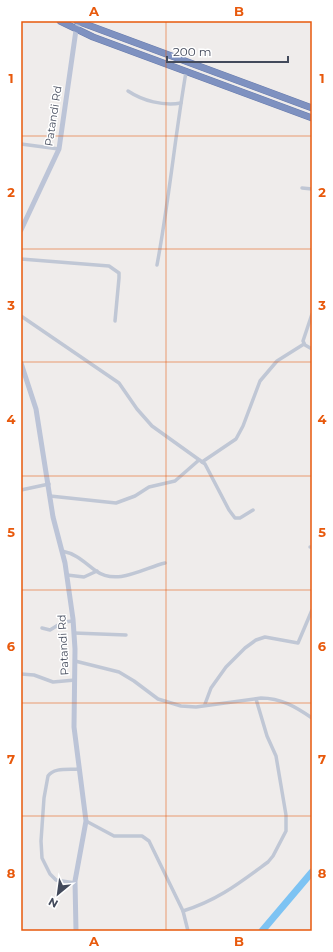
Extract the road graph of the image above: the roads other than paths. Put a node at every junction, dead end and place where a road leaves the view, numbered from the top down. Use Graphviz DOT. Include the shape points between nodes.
graph roads {
  1 [pos="60,21"];
  2 [pos="78,21"];
  3 [pos="76,30"];
  4 [pos="186,72"];
  5 [pos="247,84"];
  6 [pos="128,91"];
  7 [pos="244,92"];
  8 [pos="274,94"];
  9 [pos="181,103"];
  10 [pos="272,103"];
  11 [pos="312,108"];
  12 [pos="312,118"];
  13 [pos="21,144"];
  14 [pos="59,150"];
  15 [pos="302,188"];
  16 [pos="312,189"];
  17 [pos="21,230"];
  18 [pos="21,259"];
  19 [pos="157,265"];
  20 [pos="312,314"];
  21 [pos="21,316"];
  22 [pos="115,321"];
  23 [pos="304,344"];
  24 [pos="312,349"];
  25 [pos="21,363"];
  26 [pos="201,461"];
  27 [pos="49,484"];
  28 [pos="21,490"];
  29 [pos="50,496"];
  30 [pos="253,510"];
  31 [pos="62,550"];
  32 [pos="165,563"];
  33 [pos="97,571"];
  34 [pos="67,575"];
  35 [pos="312,610"];
  36 [pos="310,619"];
  37 [pos="73,621"];
  38 [pos="42,628"];
  39 [pos="74,633"];
  40 [pos="126,635"];
  41 [pos="75,661"];
  42 [pos="21,674"];
  43 [pos="75,680"];
  44 [pos="256,698"];
  45 [pos="205,704"];
  46 [pos="312,718"];
  47 [pos="79,769"];
  48 [pos="86,821"];
  49 [pos="76,883"];
  50 [pos="183,911"];
  51 [pos="76,931"];
  52 [pos="188,931"];
  1 -- 3 [label="highway"];
  2 -- 3 [label="street, Patandi Rd"];
  2 -- 5 [label="highway"];
  3 -- 4 [label="highway"];
  3 -- 14 [label="street, Patandi Rd"];
  4 -- 7 [label="highway"];
  4 -- 9 [label="street"];
  5 -- 7 [label="highway"];
  5 -- 8 [label="highway"];
  6 -- 9 [label="street" via="150,101"];
  7 -- 10 [label="highway"];
  8 -- 10 [label="highway"];
  8 -- 11 [label="highway"];
  9 -- 19 [label="street" via="167,212"];
  10 -- 12 [label="highway"];
  13 -- 14 [label="street"];
  14 -- 17 [label="street, Patandi Rd"];
  15 -- 16 [label="street"];
  18 -- 22 [label="street" via="85,263 114,268 119,273"];
  20 -- 23 [label="street"];
  21 -- 26 [label="street" via="120,384 152,426"];
  23 -- 24 [label="street"];
  23 -- 26 [label="street" via="277,361 260,381 236,439"];
  25 -- 27 [label="street, Patandi Rd" via="36,409"];
  26 -- 29 [label="street" via="175,481 149,487 116,503"];
  26 -- 30 [label="street" via="234,516 240,518"];
  27 -- 28 [label="street"];
  27 -- 29 [label="street, Patandi Rd"];
  29 -- 31 [label="street, Patandi Rd"];
  31 -- 33 [label="street" via="76,555"];
  31 -- 34 [label="street, Patandi Rd"];
  32 -- 33 [label="street" via="123,577"];
  33 -- 34 [label="street" via="84,577"];
  34 -- 37 [label="street, Patandi Rd"];
  35 -- 36 [label="street"];
  36 -- 45 [label="street" via="297,643 263,638 245,648 214,684"];
  37 -- 38 [label="street" via="62,622 50,630"];
  37 -- 39 [label="street, Patandi Rd"];
  39 -- 40 [label="street"];
  39 -- 41 [label="street, Patandi Rd"];
  41 -- 43 [label="street, Patandi Rd"];
  41 -- 45 [label="street" via="119,672 162,700 188,707"];
  42 -- 43 [label="street" via="38,676 54,682"];
  43 -- 47 [label="street, Patandi Rd" via="74,727"];
  44 -- 45 [label="street"];
  44 -- 46 [label="street" via="279,700"];
  44 -- 50 [label="street" via="279,769 286,831 268,862 224,894"];
  47 -- 48 [label="street, Patandi Rd"];
  47 -- 49 [label="street" via="56,770 48,776 41,841 42,858 50,874 58,881"];
  48 -- 49 [label="street, Patandi Rd"];
  48 -- 50 [label="street" via="114,836 142,836 149,841"];
  49 -- 51 [label="street, Patandi Rd"];
  50 -- 52 [label="street"];
}
